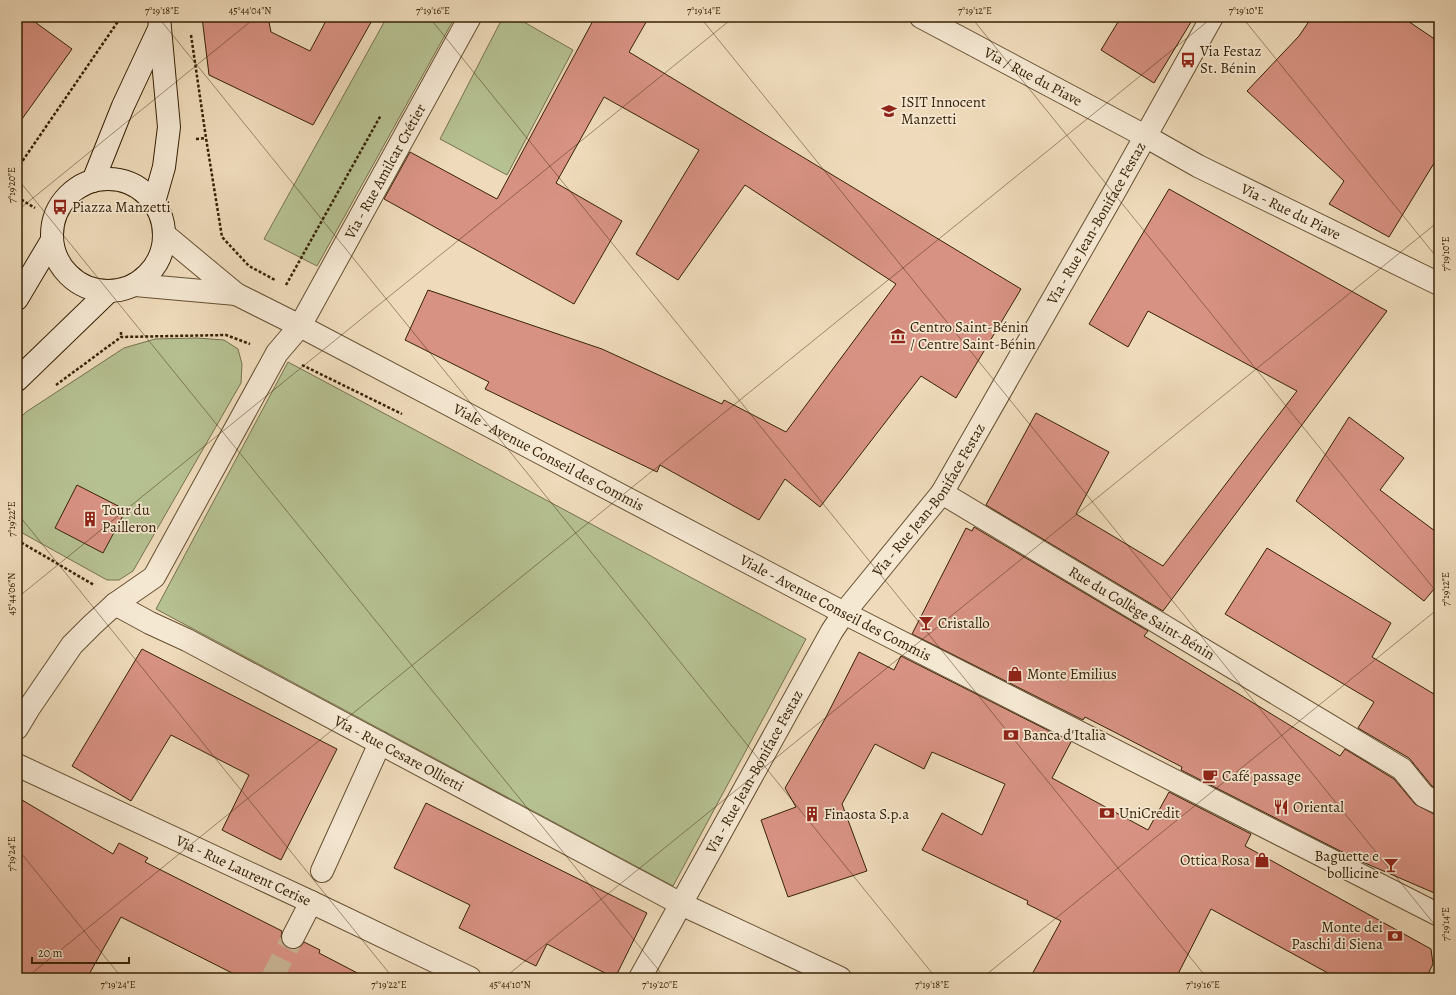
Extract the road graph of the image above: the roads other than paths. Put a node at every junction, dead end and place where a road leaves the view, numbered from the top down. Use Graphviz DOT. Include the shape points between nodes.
graph roads {
  1 [pos="470,17"];
  2 [pos="921,17"];
  3 [pos="1212,17"];
  4 [pos="159,23"];
  5 [pos="1146,136"];
  6 [pos="93,181"];
  7 [pos="154,202"];
  8 [pos="165,235"];
  9 [pos="52,240"];
  10 [pos="1439,284"];
  11 [pos="135,285"];
  12 [pos="108,292"];
  13 [pos="236,294"];
  14 [pos="17,299"];
  15 [pos="300,326"];
  16 [pos="17,380"];
  17 [pos="942,493"];
  18 [pos="115,604"];
  19 [pos="844,613"];
  20 [pos="17,728"];
  21 [pos="380,743"];
  22 [pos="17,765"];
  23 [pos="1439,803"];
  24 [pos="322,871"];
  25 [pos="311,902"];
  26 [pos="681,904"];
  27 [pos="1439,915"];
  28 [pos="293,936"];
  29 [pos="470,978"];
  30 [pos="640,978"];
  31 [pos="840,978"];
  1 -- 15 [label="street, Via - Rue Amilcar Crétier"];
  2 -- 5 [label="street, Via / Rue du Piave"];
  3 -- 5 [label="street, Via - Rue Jean-Boniface Festaz"];
  4 -- 6 [label="street"];
  4 -- 7 [label="street" via="168,127 164,167"];
  5 -- 10 [label="street, Via - Rue du Piave" via="1198,166"];
  5 -- 17 [label="street, Via - Rue Jean-Boniface Festaz"];
  6 -- 7 [label="street" via="125,181 141,190"];
  6 -- 9 [label="street" via="80,187 60,207 54,223"];
  7 -- 8 [label="street" via="160,212"];
  8 -- 11 [label="street" via="157,264"];
  8 -- 13 [label="street"];
  9 -- 12 [label="street" via="63,268 74,280 87,287"];
  9 -- 14 [label="street"];
  11 -- 12 [label="street"];
  11 -- 13 [label="street"];
  12 -- 16 [label="street"];
  13 -- 15 [label="street, Viale - Avenue Conseil des Commis"];
  15 -- 18 [label="street, Via - Rue Amilcar Crétier" via="277,353 154,577"];
  15 -- 19 [label="street, Viale - Avenue Conseil des Commis"];
  17 -- 19 [label="street, Via - Rue Jean-Boniface Festaz"];
  17 -- 23 [label="street, Rue du Collège Saint-Bénin" via="1402,769 1424,796"];
  18 -- 20 [label="street, Via - Rue Amilcar Crétier" via="72,645"];
  18 -- 21 [label="street, Via - Rue Cesare Ollietti"];
  19 -- 26 [label="street, Via - Rue Jean-Boniface Festaz"];
  19 -- 27 [label="street, Viale - Avenue Conseil des Commis"];
  21 -- 24 [label="street"];
  21 -- 26 [label="street, Via - Rue Cesare Ollietti"];
  22 -- 25 [label="street, Via - Rue Laurent Cerise"];
  25 -- 28 [label="street"];
  25 -- 29 [label="street, Via - Rue Laurent Cerise"];
  26 -- 30 [label="street, Via - Rue Jean-Boniface Festaz"];
  26 -- 31 [label="street, Via - Rue Cesare Ollietti"];
}
